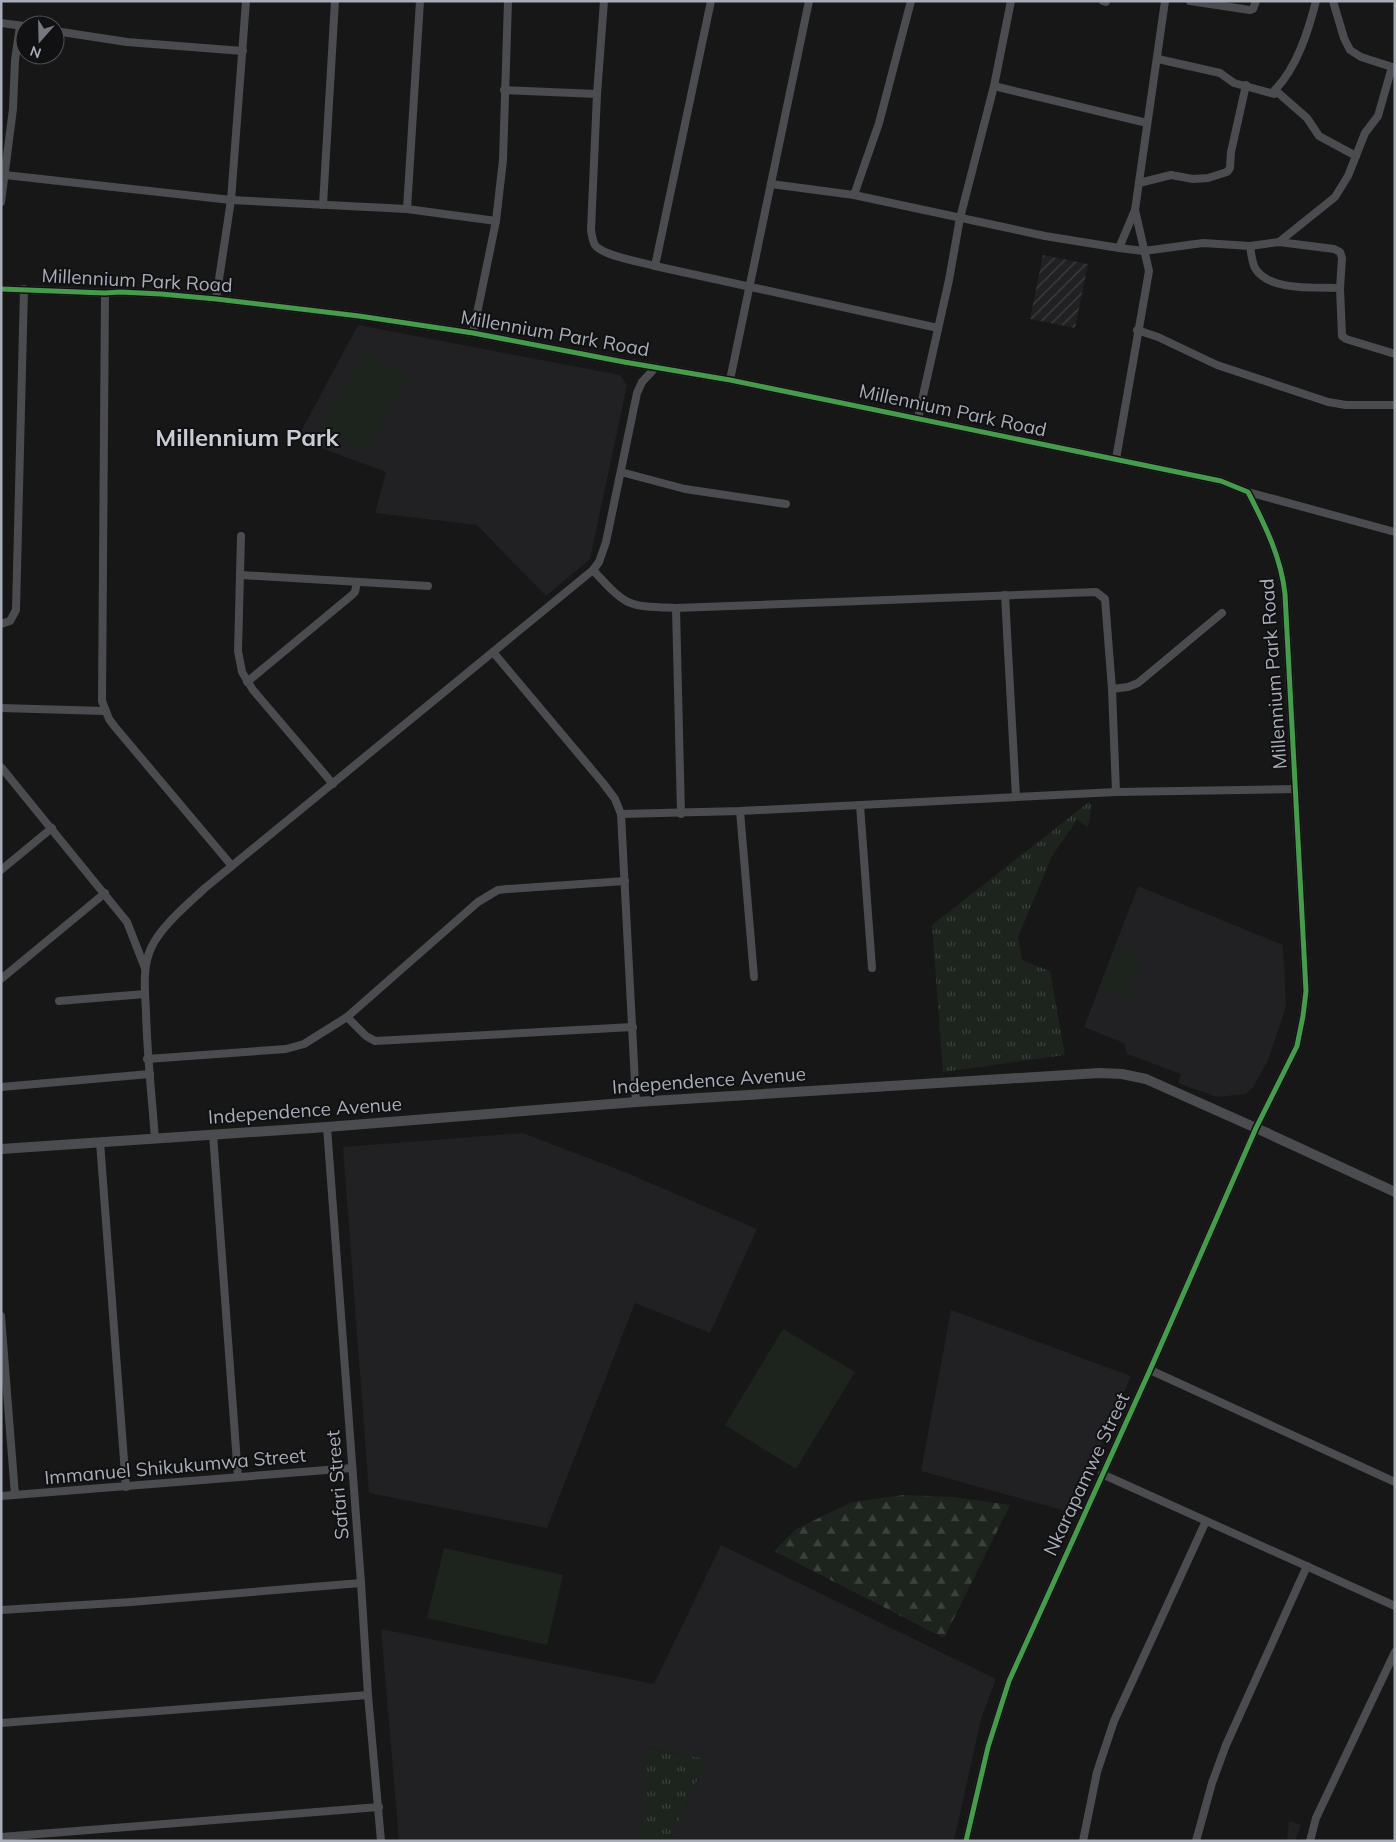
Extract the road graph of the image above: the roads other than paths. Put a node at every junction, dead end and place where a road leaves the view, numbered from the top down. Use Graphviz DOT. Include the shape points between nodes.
graph roads {
  1 [pos="246,1"];
  2 [pos="336,1"];
  3 [pos="420,1"];
  4 [pos="508,1"];
  5 [pos="604,1"];
  6 [pos="712,1"];
  7 [pos="809,1"];
  8 [pos="911,1"];
  9 [pos="1011,1"];
  10 [pos="1165,1"];
  11 [pos="1190,1"];
  12 [pos="1256,1"];
  13 [pos="1316,1"];
  14 [pos="1332,1"];
  15 [pos="1,22"];
  16 [pos="15,25"];
  17 [pos="65,33"];
  18 [pos="243,51"];
  19 [pos="1158,59"];
  20 [pos="15,60"];
  21 [pos="1394,68"];
  22 [pos="1246,85"];
  23 [pos="994,86"];
  24 [pos="504,90"];
  25 [pos="1275,90"];
  26 [pos="597,94"];
  27 [pos="1147,122"];
  28 [pos="1356,156"];
  29 [pos="5,175"];
  30 [pos="1139,183"];
  31 [pos="771,184"];
  32 [pos="854,195"];
  33 [pos="231,200"];
  34 [pos="1,202"];
  35 [pos="323,205"];
  36 [pos="407,209"];
  37 [pos="1135,210"];
  38 [pos="960,218"];
  39 [pos="496,221"];
  40 [pos="1279,242"];
  41 [pos="1250,246"];
  42 [pos="1119,248"];
  43 [pos="1144,250"];
  44 [pos="655,266"];
  45 [pos="749,287"];
  46 [pos="1340,288"];
  47 [pos="1,289"];
  48 [pos="24,290"];
  49 [pos="105,294"];
  50 [pos="216,299"];
  51 [pos="938,328"];
  52 [pos="1138,330"];
  53 [pos="473,333"];
  54 [pos="1395,354"];
  55 [pos="656,366"];
  56 [pos="730,380"];
  57 [pos="1395,405"];
  58 [pos="918,418"];
  59 [pos="1116,459"];
  60 [pos="621,472"];
  61 [pos="1248,492"];
  62 [pos="786,504"];
  63 [pos="1395,532"];
  64 [pos="241,536"];
  65 [pos="593,570"];
  66 [pos="240,575"];
  67 [pos="357,582"];
  68 [pos="428,586"];
  69 [pos="1005,595"];
  70 [pos="676,608"];
  71 [pos="1222,613"];
  72 [pos="1,624"];
  73 [pos="493,652"];
  74 [pos="247,682"];
  75 [pos="1112,690"];
  76 [pos="1,708"];
  77 [pos="105,711"];
  78 [pos="1,767"];
  79 [pos="333,784"];
  80 [pos="1295,789"];
  81 [pos="1116,792"];
  82 [pos="1016,797"];
  83 [pos="860,805"];
  84 [pos="740,811"];
  85 [pos="621,814"];
  86 [pos="681,814"];
  87 [pos="52,828"];
  88 [pos="232,866"];
  89 [pos="1,870"];
  90 [pos="625,881"];
  91 [pos="105,893"];
  92 [pos="145,968"];
  93 [pos="872,968"];
  94 [pos="754,977"];
  95 [pos="1,979"];
  96 [pos="145,994"];
  97 [pos="59,1001"];
  98 [pos="346,1016"];
  99 [pos="633,1027"];
  100 [pos="147,1059"];
  101 [pos="150,1074"];
  102 [pos="1,1087"];
  103 [pos="636,1102"];
  104 [pos="327,1127"];
  105 [pos="1256,1128"];
  106 [pos="213,1134"];
  107 [pos="155,1139"];
  108 [pos="100,1142"];
  109 [pos="1,1149"];
  110 [pos="1395,1192"];
  111 [pos="1,1316"];
  112 [pos="1150,1370"];
  113 [pos="352,1468"];
  114 [pos="1102,1474"];
  115 [pos="238,1478"];
  116 [pos="1395,1482"];
  117 [pos="126,1487"];
  118 [pos="1,1496"];
  119 [pos="15,1496"];
  120 [pos="1206,1521"];
  121 [pos="1307,1566"];
  122 [pos="362,1582"];
  123 [pos="1395,1606"];
  124 [pos="1,1610"];
  125 [pos="1395,1652"];
  126 [pos="368,1695"];
  127 [pos="1,1723"];
  128 [pos="379,1807"];
  129 [pos="1,1837"];
  130 [pos="381,1841"];
  131 [pos="966,1841"];
  132 [pos="1083,1841"];
  133 [pos="1196,1841"];
  134 [pos="1310,1841"];
  1 -- 18 [label="street"];
  2 -- 35 [label="street"];
  3 -- 36 [label="street"];
  4 -- 24 [label="street"];
  5 -- 26 [label="street"];
  6 -- 44 [label="street"];
  7 -- 31 [label="street"];
  8 -- 32 [label="street" via="880,123"];
  9 -- 23 [label="street"];
  10 -- 19 [label="street"];
  11 -- 12 [label="street" via="1252,10"];
  13 -- 25 [label="street" via="1300,48 1285,80"];
  14 -- 21 [label="street" via="1350,50"];
  15 -- 16 [label="street"];
  17 -- 18 [label="street" via="127,42"];
  18 -- 33 [label="street"];
  19 -- 22 [label="street" via="1220,73"];
  19 -- 27 [label="street"];
  20 -- 29 [label="street"];
  21 -- 28 [label="street" via="1378,116 1365,133"];
  22 -- 25 [label="street" via="1274,94"];
  22 -- 30 [label="street" via="1227,172 1193,179 1171,175"];
  23 -- 27 [label="street"];
  23 -- 38 [label="street"];
  24 -- 26 [label="street"];
  24 -- 39 [label="street" via="503,160"];
  25 -- 28 [label="street" via="1307,118 1319,136"];
  26 -- 44 [label="street" via="592,238 601,250"];
  27 -- 30 [label="street"];
  28 -- 40 [label="street" via="1335,197"];
  29 -- 33 [label="street"];
  29 -- 34 [label="street"];
  30 -- 37 [label="street"];
  31 -- 32 [label="street"];
  31 -- 45 [label="street"];
  32 -- 38 [label="street"];
  33 -- 35 [label="street"];
  33 -- 50 [label="street"];
  35 -- 36 [label="street"];
  36 -- 39 [label="street"];
  37 -- 42 [label="street"];
  37 -- 43 [label="street"];
  38 -- 42 [label="street"];
  38 -- 51 [label="street"];
  39 -- 53 [label="street"];
  40 -- 41 [label="street"];
  40 -- 46 [label="street" via="1337,250 1342,258"];
  41 -- 43 [label="street" via="1202,243"];
  41 -- 46 [label="street" via="1256,270 1277,283"];
  42 -- 43 [label="street"];
  43 -- 52 [label="street" via="1149,271"];
  44 -- 45 [label="street"];
  45 -- 51 [label="street"];
  45 -- 56 [label="street"];
  46 -- 54 [label="street" via="1342,336"];
  47 -- 48 [label="street, Millennium Park Road"];
  48 -- 49 [label="street, Millennium Park Road"];
  48 -- 72 [label="street" via="16,610 10,621"];
  49 -- 50 [label="street, Millennium Park Road" via="153,293"];
  49 -- 77 [label="street" via="101,693"];
  50 -- 53 [label="street, Millennium Park Road"];
  51 -- 58 [label="street"];
  52 -- 57 [label="street" via="1217,365 1328,402 1353,406"];
  52 -- 59 [label="street"];
  53 -- 55 [label="street, Millennium Park Road"];
  55 -- 56 [label="street, Millennium Park Road"];
  55 -- 60 [label="street" via="642,382 637,394"];
  56 -- 58 [label="street, Millennium Park Road"];
  58 -- 59 [label="street, Millennium Park Road"];
  59 -- 61 [label="street, Millennium Park Road" via="1221,481"];
  60 -- 62 [label="street" via="685,489"];
  60 -- 65 [label="street" via="604,552"];
  61 -- 63 [label="street"];
  61 -- 80 [label="street, Millennium Park Road" via="1274,546 1283,575"];
  64 -- 66 [label="street"];
  65 -- 70 [label="street" via="617,596 629,603"];
  65 -- 73 [label="street"];
  66 -- 67 [label="street"];
  66 -- 74 [label="street" via="238,651"];
  67 -- 68 [label="street"];
  67 -- 74 [label="street" via="352,595"];
  69 -- 70 [label="street"];
  69 -- 75 [label="street" via="1092,591 1103,597"];
  69 -- 82 [label="street"];
  70 -- 86 [label="street"];
  71 -- 75 [label="street" via="1138,683"];
  73 -- 79 [label="street"];
  73 -- 85 [label="street" via="603,783"];
  74 -- 79 [label="street"];
  75 -- 81 [label="street"];
  76 -- 77 [label="street"];
  77 -- 88 [label="street"];
  78 -- 87 [label="street"];
  79 -- 88 [label="street"];
  80 -- 81 [label="street"];
  80 -- 105 [label="street, Millennium Park Road" via="1306,991 1304,1016 1296,1046"];
  81 -- 82 [label="street"];
  82 -- 83 [label="street"];
  83 -- 84 [label="street"];
  83 -- 93 [label="street"];
  84 -- 86 [label="street"];
  84 -- 94 [label="street"];
  85 -- 86 [label="street"];
  85 -- 90 [label="street"];
  87 -- 89 [label="street"];
  87 -- 91 [label="street"];
  88 -- 92 [label="street" via="168,925 151,947"];
  90 -- 98 [label="street" via="507,888 490,894"];
  90 -- 99 [label="street"];
  91 -- 92 [label="street" via="127,922"];
  91 -- 95 [label="street"];
  92 -- 96 [label="street"];
  96 -- 97 [label="street"];
  96 -- 100 [label="street"];
  98 -- 99 [label="street" via="375,1041"];
  98 -- 100 [label="street" via="312,1040 294,1048"];
  99 -- 103 [label="street"];
  100 -- 101 [label="street"];
  101 -- 102 [label="street"];
  101 -- 107 [label="street"];
  103 -- 104 [label="street, Independence Avenue"];
  103 -- 105 [label="street, Independence Avenue" via="1099,1073 1146,1080"];
  104 -- 106 [label="street, Independence Avenue"];
  104 -- 113 [label="street, Safari Street"];
  105 -- 110 [label="street, Independence Avenue"];
  105 -- 112 [label="street, Nkarapamwe Street"];
  106 -- 107 [label="street, Independence Avenue"];
  106 -- 115 [label="street"];
  107 -- 108 [label="street, Independence Avenue"];
  108 -- 109 [label="street, Independence Avenue"];
  108 -- 117 [label="street"];
  111 -- 119 [label="street"];
  112 -- 114 [label="street, Nkarapamwe Street"];
  112 -- 116 [label="street"];
  113 -- 115 [label="street, Immanuel Shikukumwa Street"];
  113 -- 122 [label="street, Safari Street"];
  114 -- 120 [label="street"];
  114 -- 131 [label="street, Nkarapamwe Street" via="1009,1681 988,1747"];
  115 -- 117 [label="street, Immanuel Shikukumwa Street"];
  117 -- 119 [label="street, Immanuel Shikukumwa Street"];
  118 -- 119 [label="street, Immanuel Shikukumwa Street"];
  120 -- 121 [label="street"];
  120 -- 132 [label="street" via="1114,1721 1097,1772"];
  121 -- 123 [label="street"];
  121 -- 133 [label="street" via="1226,1745"];
  122 -- 124 [label="street"];
  122 -- 126 [label="street, Safari Street"];
  125 -- 134 [label="street" via="1316,1818"];
  126 -- 127 [label="street"];
  126 -- 128 [label="street, Safari Street"];
  128 -- 129 [label="street"];
  128 -- 130 [label="street, Safari Street"];
}
